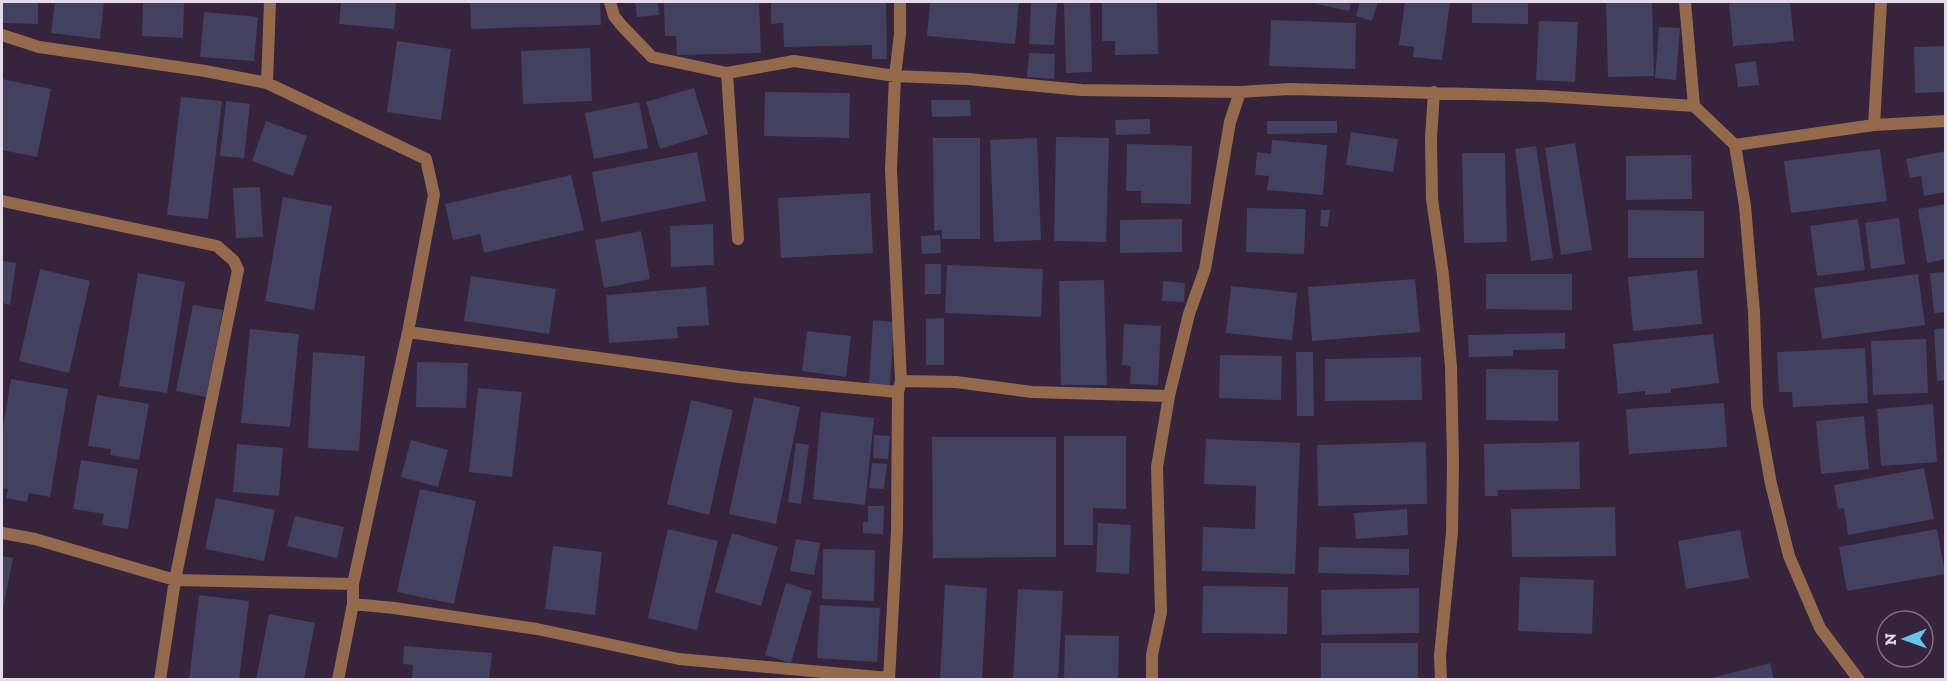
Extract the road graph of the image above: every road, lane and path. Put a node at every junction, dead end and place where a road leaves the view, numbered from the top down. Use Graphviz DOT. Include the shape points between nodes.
graph roads {
  1 [pos="270,2"];
  2 [pos="610,2"];
  3 [pos="900,2"];
  4 [pos="1685,2"];
  5 [pos="1881,2"];
  6 [pos="2,35"];
  7 [pos="727,73"];
  8 [pos="895,76"];
  9 [pos="267,83"];
  10 [pos="1240,92"];
  11 [pos="1434,92"];
  12 [pos="1694,106"];
  13 [pos="1946,121"];
  14 [pos="1874,125"];
  15 [pos="1735,145"];
  16 [pos="2,201"];
  17 [pos="738,239"];
  18 [pos="408,332"];
  19 [pos="899,386"];
  20 [pos="1169,396"];
  21 [pos="2,533"];
  22 [pos="175,580"];
  23 [pos="353,584"];
  24 [pos="353,604"];
  25 [pos="889,679"];
  26 [pos="1858,679"];
  27 [pos="160,680"];
  28 [pos="338,680"];
  29 [pos="1152,680"];
  30 [pos="1441,680"];
  1 -- 9 [label="street"];
  2 -- 7 [label="street" via="614,16 652,57"];
  3 -- 8 [label="street"];
  4 -- 12 [label="street"];
  5 -- 14 [label="street"];
  6 -- 9 [label="street" via="39,47"];
  7 -- 8 [label="street" via="794,61"];
  7 -- 17 [label="street"];
  8 -- 10 [label="street" via="1081,90"];
  8 -- 19 [label="street" via="891,170"];
  9 -- 18 [label="street" via="426,159 434,195"];
  10 -- 11 [label="street"];
  10 -- 20 [label="street" via="1230,122 1205,269 1189,314"];
  11 -- 12 [label="street"];
  11 -- 30 [label="street" via="1432,199 1450,356 1453,462"];
  12 -- 15 [label="street"];
  13 -- 14 [label="street"];
  14 -- 15 [label="street"];
  15 -- 26 [label="street" via="1754,312 1756,406 1771,484 1789,556 1820,628"];
  16 -- 22 [label="street" via="217,246 234,261 238,270 234,293"];
  18 -- 19 [label="street" via="740,377"];
  18 -- 23 [label="street"];
  19 -- 20 [label="street" via="956,382 1032,392"];
  19 -- 25 [label="street"];
  20 -- 29 [label="street" via="1158,467 1161,612 1152,655"];
  21 -- 22 [label="street"];
  22 -- 23 [label="street"];
  22 -- 27 [label="street"];
  23 -- 24 [label="street"];
  24 -- 25 [label="street" via="537,629 679,659"];
  24 -- 28 [label="street"];
}
